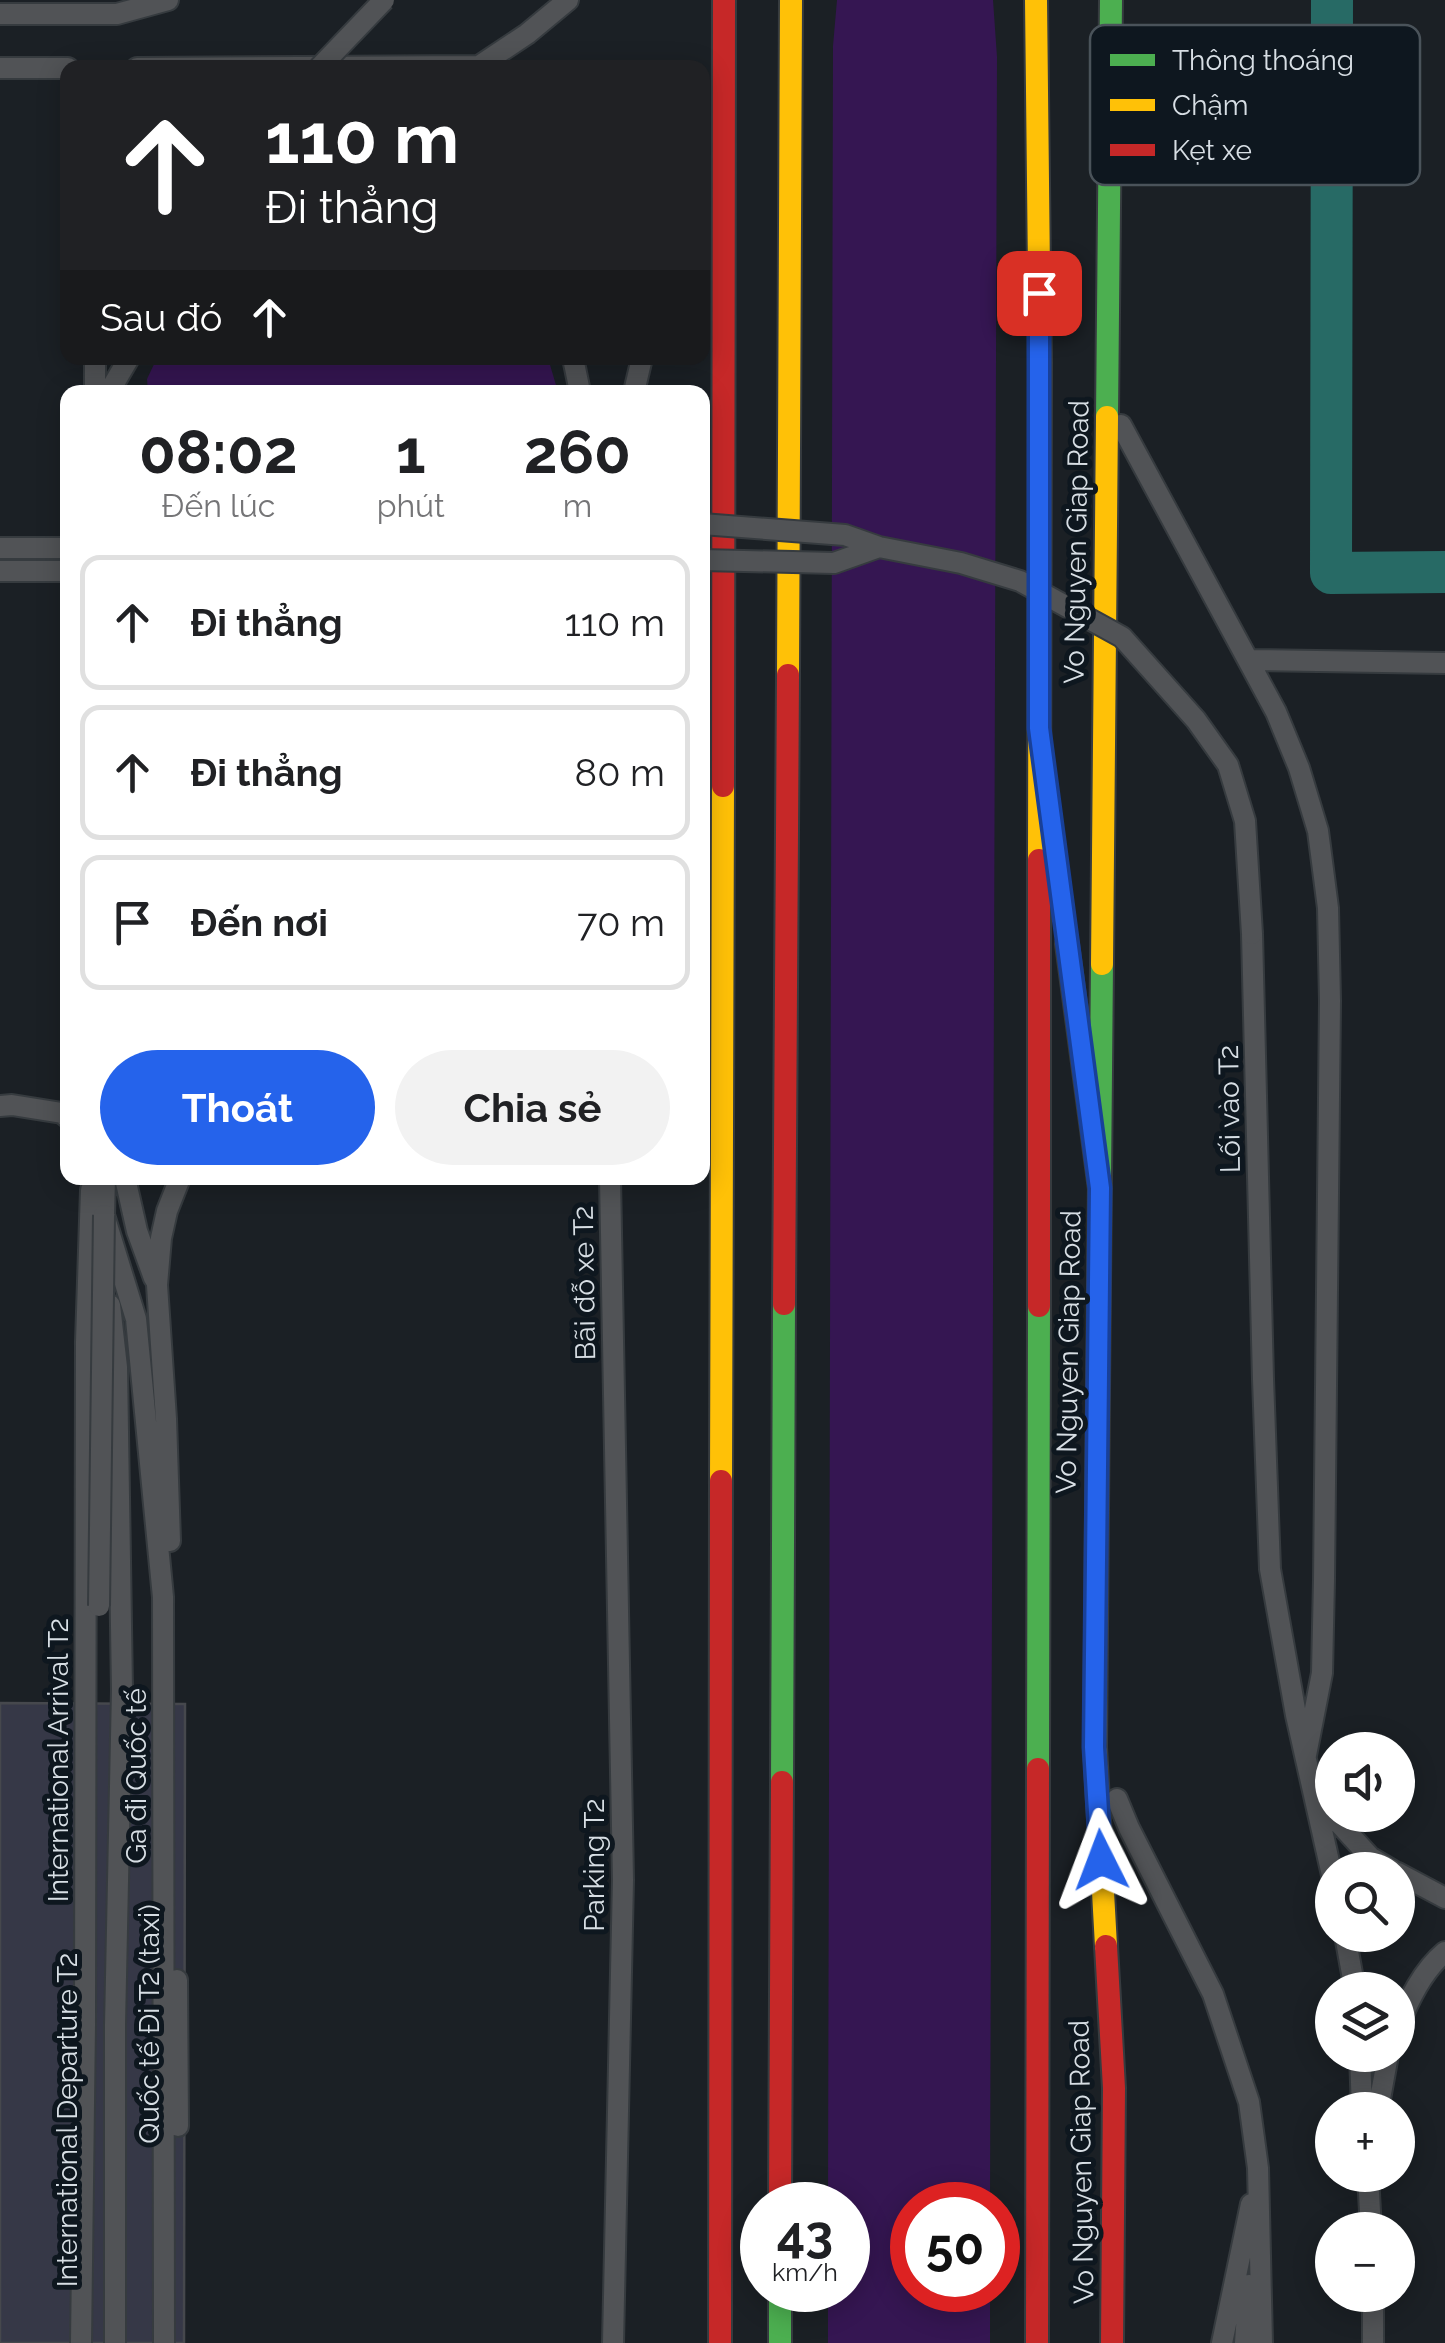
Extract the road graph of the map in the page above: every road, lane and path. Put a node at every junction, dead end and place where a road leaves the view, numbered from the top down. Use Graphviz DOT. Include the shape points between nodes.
graph roads {
  1 [pos="168,0"];
  2 [pos="384,0"];
  3 [pos="568,0"];
  4 [pos="724,0"];
  5 [pos="791,0"];
  6 [pos="1036,0"];
  7 [pos="1111,0"];
  8 [pos="0,14"];
  9 [pos="1111,25"];
  10 [pos="327,60"];
  11 [pos="490,60"];
  12 [pos="0,68"];
  13 [pos="60,68"];
  14 [pos="1109,185"];
  15 [pos="1107,400"];
  16 [pos="710,525"];
  17 [pos="879,547"];
  18 [pos="0,548"];
  19 [pos="60,548"];
  20 [pos="710,560"];
  21 [pos="0,571"];
  22 [pos="60,571"];
  23 [pos="1248,660"];
  24 [pos="1445,662"];
  25 [pos="1039,728"];
  26 [pos="0,1106"];
  27 [pos="60,1112"];
  28 [pos="97,1185"];
  29 [pos="98,1185"];
  30 [pos="98,1185"];
  31 [pos="127,1185"];
  32 [pos="178,1185"];
  33 [pos="610,1185"];
  34 [pos="1100,1188"];
  35 [pos="104,1215"];
  36 [pos="157,1284"];
  37 [pos="1094,1747"];
  38 [pos="1306,1754"];
  39 [pos="1315,1793"];
  40 [pos="1348,1832"];
  41 [pos="1366,1852"];
  42 [pos="1415,1882"];
  43 [pos="1445,1898"];
  44 [pos="1445,1952"];
  45 [pos="1415,1988"];
  46 [pos="1258,2168"];
  47 [pos="780,2182"];
  48 [pos="780,2312"];
  49 [pos="1373,2312"];
  50 [pos="1258,2341"];
  51 [pos="81,2343"];
  52 [pos="92,2343"];
  53 [pos="115,2343"];
  54 [pos="164,2343"];
  55 [pos="176,2343"];
  56 [pos="613,2343"];
  57 [pos="720,2343"];
  58 [pos="780,2343"];
  59 [pos="1037,2343"];
  60 [pos="1112,2343"];
  61 [pos="1222,2343"];
  62 [pos="1372,2343"];
  1 -- 8 [label="lane" via="117,14"];
  2 -- 10 [label="lane, bridge"];
  3 -- 11 [label="lane"];
  4 -- 57 [label="main road"];
  5 -- 47 [label="main road"];
  6 -- 25 [label="main road, Vo Nguyen Giap Road"];
  7 -- 9 [label="main road, Vo Nguyen Giap Road"];
  12 -- 13 [label="lane"];
  14 -- 15 [label="main road, Vo Nguyen Giap Road"];
  15 -- 23 [label="lane"];
  15 -- 34 [label="main road, Vo Nguyen Giap Road"];
  16 -- 17 [label="lane, Lối vào T2, bridge" via="844,535"];
  17 -- 20 [label="lane, bridge" via="834,563"];
  17 -- 38 [label="lane, Lối vào T2, bridge" via="1020,581 1122,637 1228,766 1245,821 1252,934 1270,1570"];
  18 -- 19 [label="lane"];
  21 -- 22 [label="lane"];
  23 -- 24 [label="lane"];
  23 -- 38 [label="lane" via="1299,768 1318,831 1328,908 1322,1673"];
  25 -- 34 [label="main road"];
  25 -- 59 [label="main road, Vo Nguyen Giap Road"];
  26 -- 27 [label="lane"];
  28 -- 51 [label="lane, International Arrival T2" via="86,1342"];
  29 -- 35 [label="lane, International Departure T2"];
  30 -- 53 [label="lane" via="117,1367 122,1690"];
  31 -- 36 [label="lane"];
  32 -- 36 [label="lane" via="161,1238"];
  33 -- 56 [label="lane, Parking T2" via="623,1880"];
  34 -- 37 [label="main road, Vo Nguyen Giap Road"];
  35 -- 52 [label="lane, International Departure T2, bridge"];
  35 -- 54 [label="lane, Ga đi Quốc tế" via="136,1319 163,1597"];
  36 -- 55 [label="lane, Quốc tế Đi T2 (taxi)" via="166,1420 178,2026"];
  37 -- 46 [label="lane" via="1212,1994 1249,2102"];
  37 -- 60 [label="main road, Vo Nguyen Giap Road" via="1114,2088"];
  38 -- 39 [label="lane, Lối vào T2"];
  40 -- 41 [label="lane"];
  42 -- 43 [label="lane"];
  44 -- 45 [label="lane"];
  46 -- 50 [label="lane"];
  46 -- 61 [label="lane"];
  48 -- 58 [label="main road"];
  49 -- 62 [label="lane"];
}
